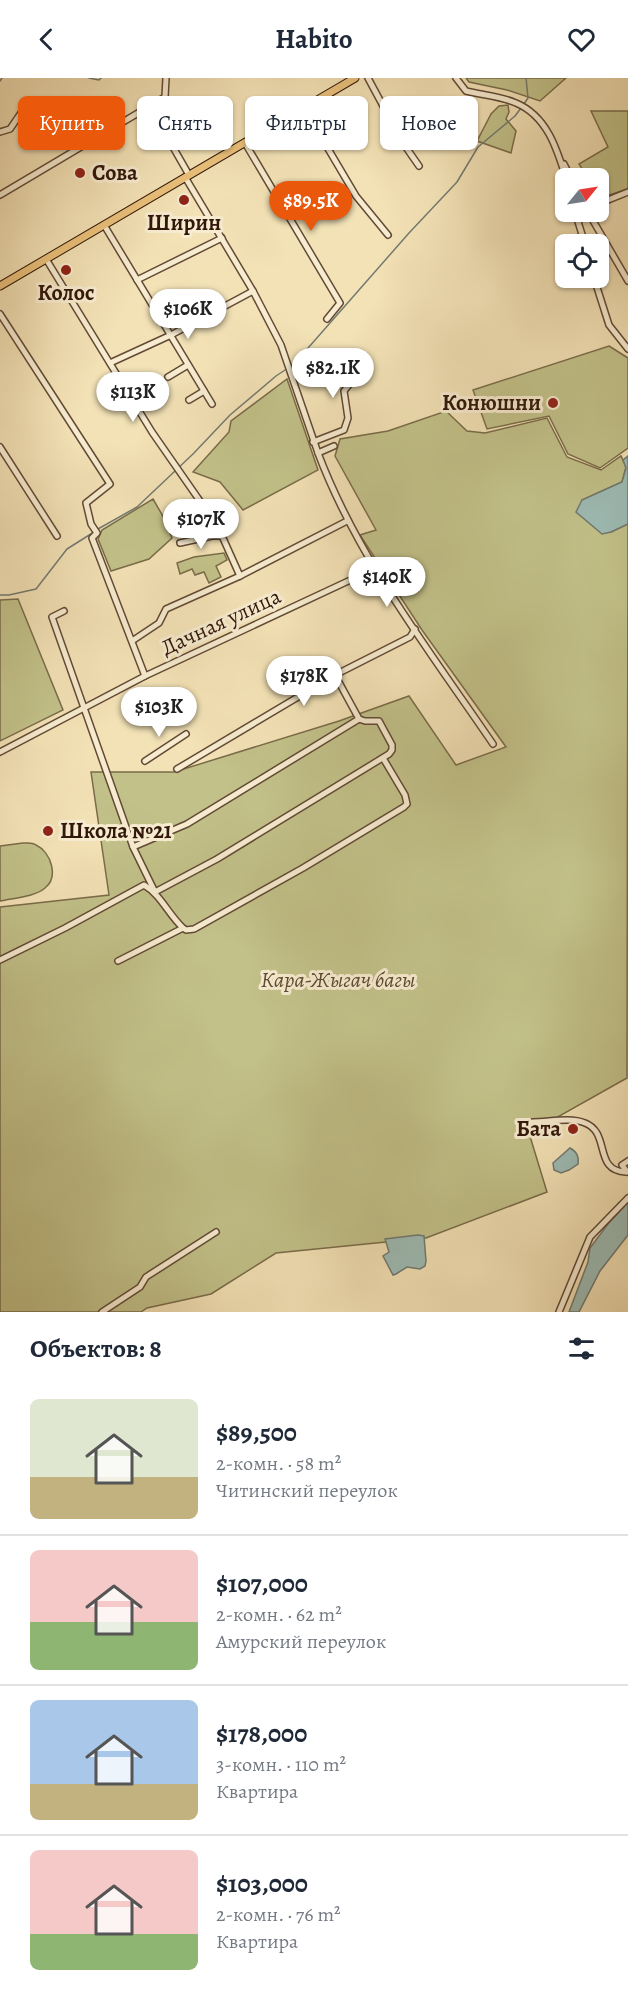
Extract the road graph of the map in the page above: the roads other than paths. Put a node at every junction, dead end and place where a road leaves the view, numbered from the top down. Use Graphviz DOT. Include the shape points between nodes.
graph roads {
  1 [pos="166,78"];
  2 [pos="355,78"];
  3 [pos="368,78"];
  4 [pos="456,78"];
  5 [pos="165,96"];
  6 [pos="324,96"];
  7 [pos="137,116"];
  8 [pos="18,117"];
  9 [pos="0,132"];
  10 [pos="244,142"];
  11 [pos="173,150"];
  12 [pos="329,150"];
  13 [pos="558,150"];
  14 [pos="419,166"];
  15 [pos="563,168"];
  16 [pos="566,168"];
  17 [pos="187,176"];
  18 [pos="628,192"];
  19 [pos="0,195"];
  20 [pos="609,200"];
  21 [pos="594,222"];
  22 [pos="104,225"];
  23 [pos="388,235"];
  24 [pos="222,238"];
  25 [pos="46,259"];
  26 [pos="628,265"];
  27 [pos="620,267"];
  28 [pos="137,280"];
  29 [pos="628,281"];
  30 [pos="0,286"];
  31 [pos="597,288"];
  32 [pos="253,291"];
  33 [pos="0,314"];
  34 [pos="327,319"];
  35 [pos="171,335"];
  36 [pos="628,349"];
  37 [pos="110,363"];
  38 [pos="188,365"];
  39 [pos="365,365"];
  40 [pos="168,376"];
  41 [pos="204,391"];
  42 [pos="189,400"];
  43 [pos="212,404"];
  44 [pos="314,442"];
  45 [pos="334,446"];
  46 [pos="0,447"];
  47 [pos="318,453"];
  48 [pos="347,521"];
  49 [pos="57,536"];
  50 [pos="222,536"];
  51 [pos="180,543"];
  52 [pos="374,569"];
  53 [pos="240,576"];
  54 [pos="64,611"];
  55 [pos="415,629"];
  56 [pos="132,641"];
  57 [pos="335,675"];
  58 [pos="145,676"];
  59 [pos="84,707"];
  60 [pos="359,719"];
  61 [pos="186,734"];
  62 [pos="493,744"];
  63 [pos="0,752"];
  64 [pos="383,758"];
  65 [pos="145,761"];
  66 [pos="177,769"];
  67 [pos="133,847"];
  68 [pos="155,892"];
  69 [pos="183,928"];
  70 [pos="0,960"];
  71 [pos="118,961"];
  72 [pos="533,1122"];
  73 [pos="628,1161"];
  74 [pos="627,1172"];
  75 [pos="628,1197"];
  76 [pos="216,1232"];
  77 [pos="102,1312"];
  78 [pos="559,1312"];
  1 -- 5 [label="street"];
  2 -- 6 [label="main road"];
  3 -- 14 [label="street"];
  4 -- 13 [label="street" via="466,91 515,102 530,110"];
  7 -- 19 [label="street"];
  8 -- 9 [label="street" via="10,129"];
  10 -- 17 [label="main road"];
  10 -- 34 [label="street" via="340,303"];
  11 -- 17 [label="street"];
  12 -- 23 [label="street" via="356,196"];
  13 -- 15 [label="street"];
  13 -- 16 [label="street"];
  17 -- 22 [label="main road"];
  17 -- 24 [label="street"];
  18 -- 20 [label="street"];
  21 -- 27 [label="street"];
  22 -- 25 [label="main road"];
  22 -- 28 [label="street"];
  24 -- 28 [label="street"];
  24 -- 32 [label="street"];
  25 -- 30 [label="main road"];
  25 -- 37 [label="street"];
  26 -- 27 [label="street"];
  27 -- 29 [label="street"];
  28 -- 35 [label="street"];
  31 -- 36 [label="street" via="609,325"];
  32 -- 35 [label="street"];
  32 -- 44 [label="street" via="281,345"];
  33 -- 56 [label="street" via="110,484 86,503 97,533 93,538"];
  35 -- 37 [label="street"];
  35 -- 38 [label="street"];
  37 -- 50 [label="street"];
  38 -- 40 [label="street"];
  38 -- 41 [label="street"];
  39 -- 44 [label="street" via="344,391 348,418 344,430"];
  41 -- 42 [label="street"];
  41 -- 43 [label="street"];
  44 -- 47 [label="street"];
  45 -- 47 [label="street"];
  46 -- 49 [label="street"];
  47 -- 48 [label="street"];
  48 -- 52 [label="street"];
  48 -- 53 [label="street"];
  50 -- 51 [label="street"];
  50 -- 53 [label="street"];
  52 -- 55 [label="street"];
  52 -- 58 [label="street, Дачная улица"];
  53 -- 56 [label="street" via="166,609 159,623"];
  54 -- 59 [label="street" via="52,617"];
  55 -- 57 [label="street" via="410,637"];
  55 -- 62 [label="street"];
  56 -- 58 [label="street"];
  57 -- 60 [label="street"];
  57 -- 66 [label="street"];
  58 -- 59 [label="street, Дачная улица"];
  59 -- 63 [label="street, Дачная улица"];
  59 -- 67 [label="street"];
  60 -- 64 [label="street" via="377,720 385,730 393,749"];
  60 -- 67 [label="street" via="187,824"];
  61 -- 65 [label="street"];
  64 -- 68 [label="street"];
  64 -- 69 [label="street" via="405,795 406,806 194,929"];
  67 -- 68 [label="street"];
  68 -- 69 [label="street"];
  68 -- 70 [label="street" via="144,885"];
  69 -- 71 [label="street"];
  72 -- 74 [label="street" via="587,1123 601,1139 607,1164 617,1172"];
  73 -- 74 [label="street" via="622,1165"];
  75 -- 78 [label="street" via="590,1237"];
  76 -- 77 [label="street" via="146,1277 140,1287"];
}
